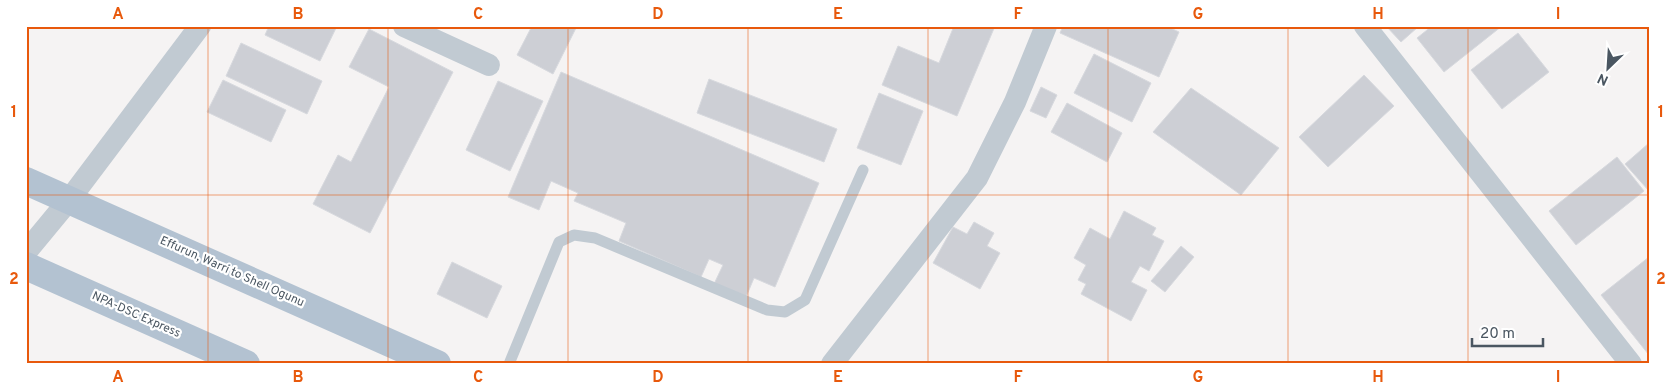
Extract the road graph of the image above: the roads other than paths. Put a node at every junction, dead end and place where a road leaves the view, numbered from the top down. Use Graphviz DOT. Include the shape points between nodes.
graph roads {
  1 [pos="200,26"];
  2 [pos="404,26"];
  3 [pos="1046,26"];
  4 [pos="1365,26"];
  5 [pos="489,65"];
  6 [pos="863,170"];
  7 [pos="26,181"];
  8 [pos="70,200"];
  9 [pos="26,252"];
  10 [pos="26,266"];
  11 [pos="246,364"];
  12 [pos="437,364"];
  13 [pos="509,364"];
  14 [pos="832,364"];
  15 [pos="1631,364"];
  1 -- 8 [label="street"];
  2 -- 5 [label="street"];
  3 -- 14 [label="street" via="1015,102 977,178"];
  4 -- 15 [label="street"];
  6 -- 13 [label="lane" via="805,300 785,312 767,310 595,238 574,235 559,242"];
  7 -- 8 [label="main road, Effurun, Warri to Shell Ogunu"];
  8 -- 9 [label="street"];
  8 -- 12 [label="main road, Effurun, Warri to Shell Ogunu"];
  10 -- 11 [label="main road, NPA-DSC Express"];
}
